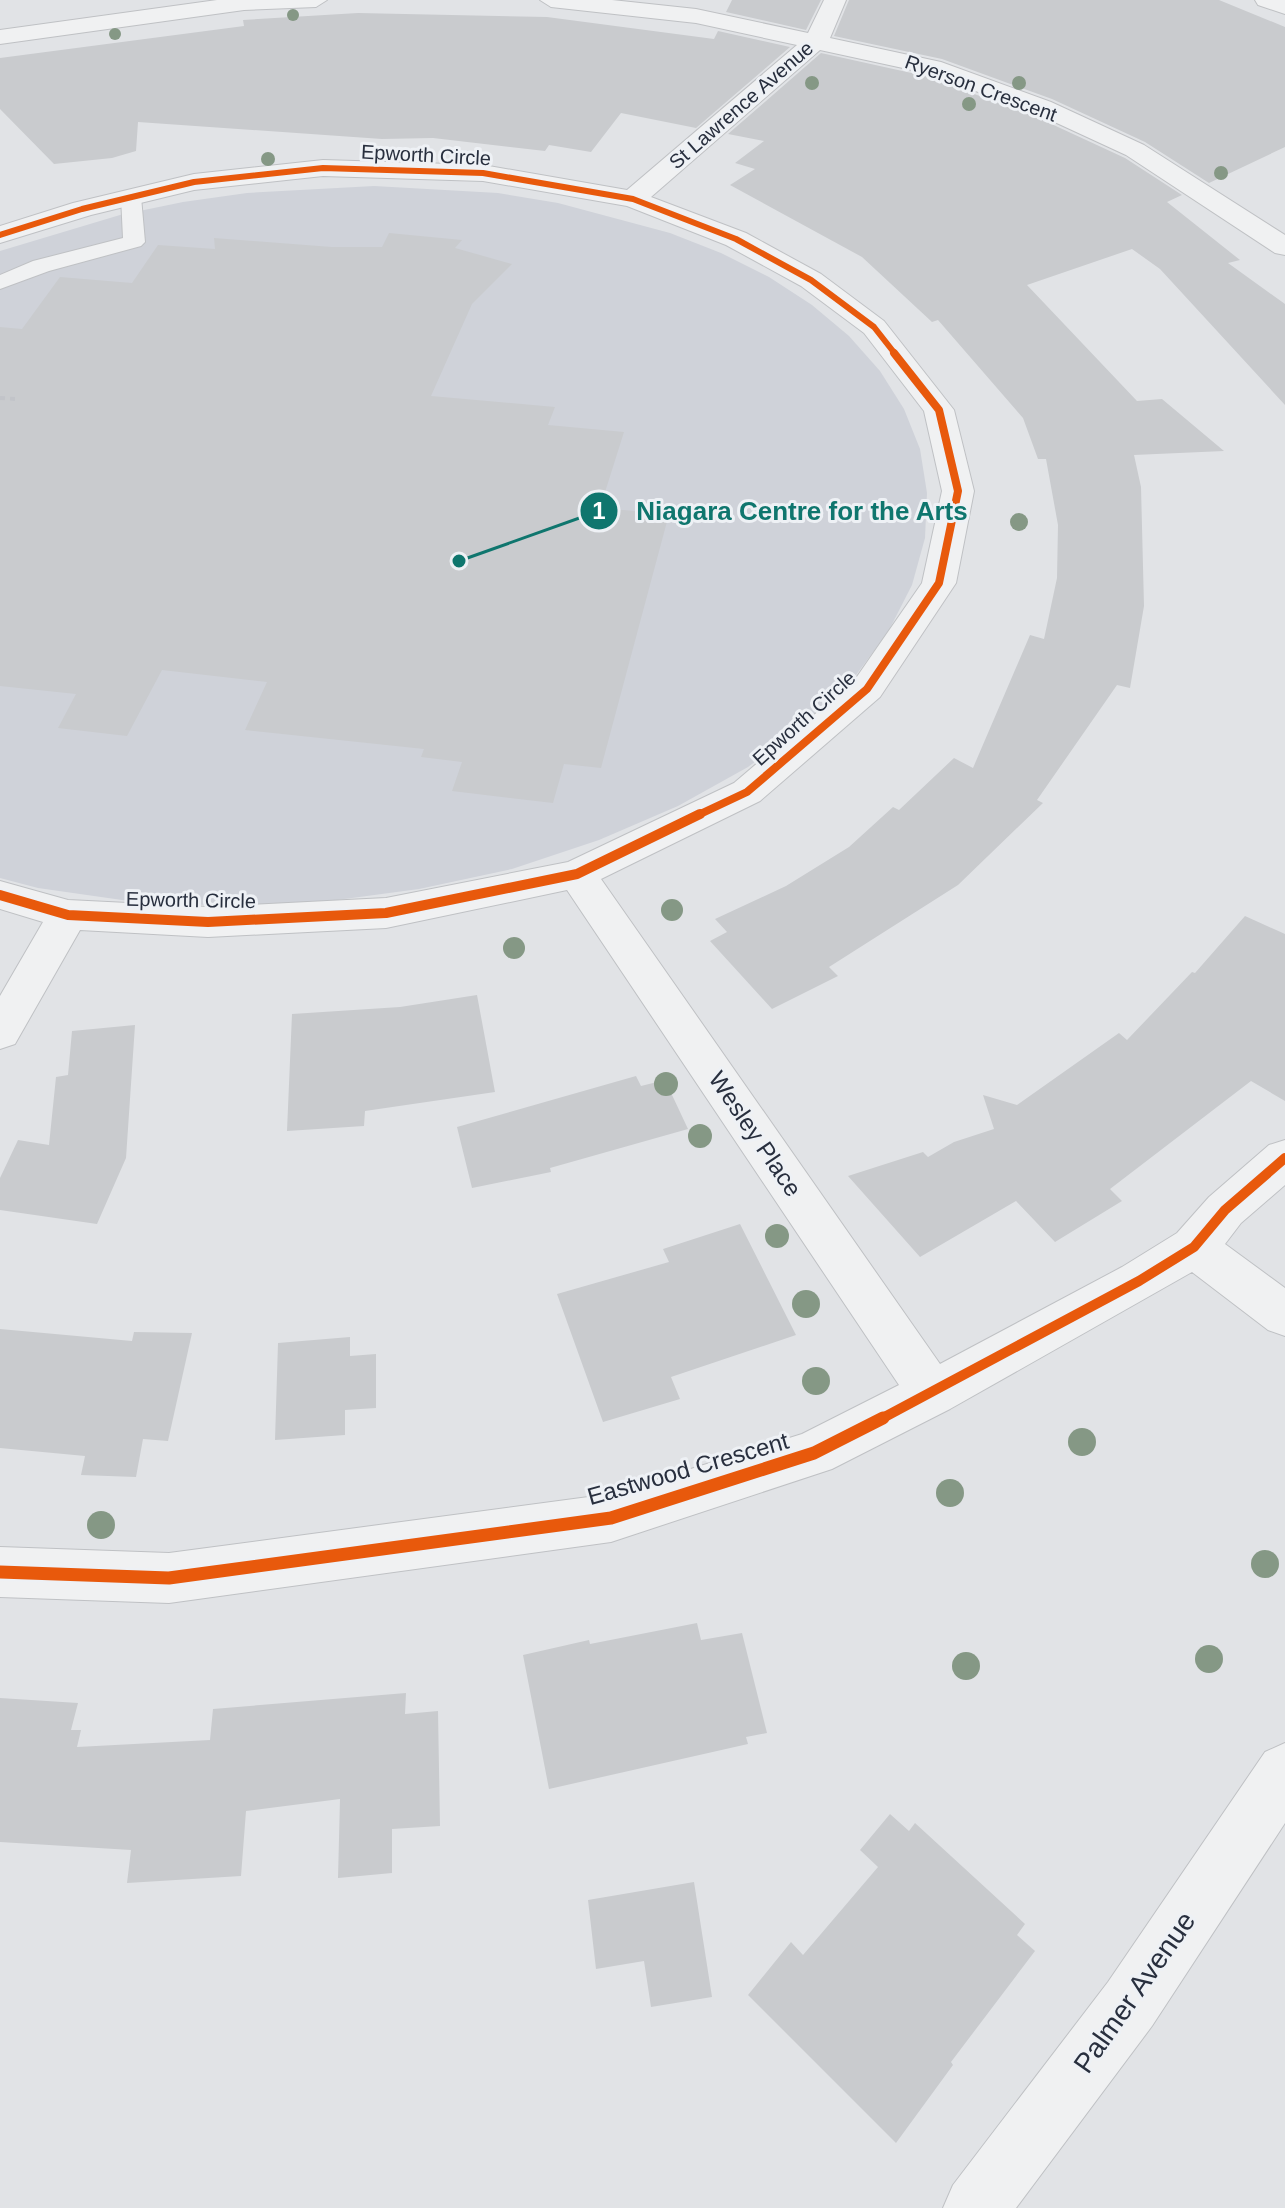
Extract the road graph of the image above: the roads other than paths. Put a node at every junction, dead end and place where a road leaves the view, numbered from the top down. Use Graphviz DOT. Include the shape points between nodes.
graph roads {
  1 [pos="54,0"];
  2 [pos="316,0"];
  3 [pos="551,0"];
  4 [pos="835,0"];
  5 [pos="1266,0"];
  6 [pos="1285,7"];
  7 [pos="54,28"];
  8 [pos="0,37"];
  9 [pos="817,40"];
  10 [pos="131,197"];
  11 [pos="633,199"];
  12 [pos="0,235"];
  13 [pos="1285,247"];
  14 [pos="0,283"];
  15 [pos="577,874"];
  16 [pos="0,895"];
  17 [pos="68,915"];
  18 [pos="0,1033"];
  19 [pos="1285,1158"];
  20 [pos="1194,1247"];
  21 [pos="1285,1315"];
  22 [pos="932,1393"];
  23 [pos="0,1572"];
  24 [pos="1285,1772"];
  25 [pos="976,2208"];
  1 -- 7 [label="street"];
  2 -- 7 [label="street" via="244,3"];
  3 -- 9 [label="street, Ryerson Crescent" via="696,16"];
  4 -- 9 [label="street, St Lawrence Avenue"];
  5 -- 6 [label="street"];
  7 -- 8 [label="street"];
  9 -- 11 [label="street, St Lawrence Avenue"];
  9 -- 13 [label="street, Ryerson Crescent" via="933,67 1042,107 1135,150"];
  10 -- 11 [label="street, Epworth Circle" via="194,182 323,168 483,173"];
  10 -- 12 [label="street, Epworth Circle"];
  10 -- 14 [label="lane" via="134,242 41,266"];
  11 -- 15 [label="street, Epworth Circle" via="736,239 811,280 874,327 939,410 958,491 939,583 867,689 747,792"];
  15 -- 17 [label="street, Epworth Circle" via="386,913 208,922"];
  15 -- 22 [label="street, Wesley Place"];
  16 -- 17 [label="street, Epworth Circle"];
  17 -- 18 [label="street"];
  19 -- 20 [label="street" via="1225,1210"];
  20 -- 21 [label="street"];
  20 -- 22 [label="street, Eastwood Crescent"];
  22 -- 23 [label="street, Eastwood Crescent" via="814,1453 611,1518 169,1578"];
  24 -- 25 [label="street, Palmer Avenue" via="1130,2004"];
}
